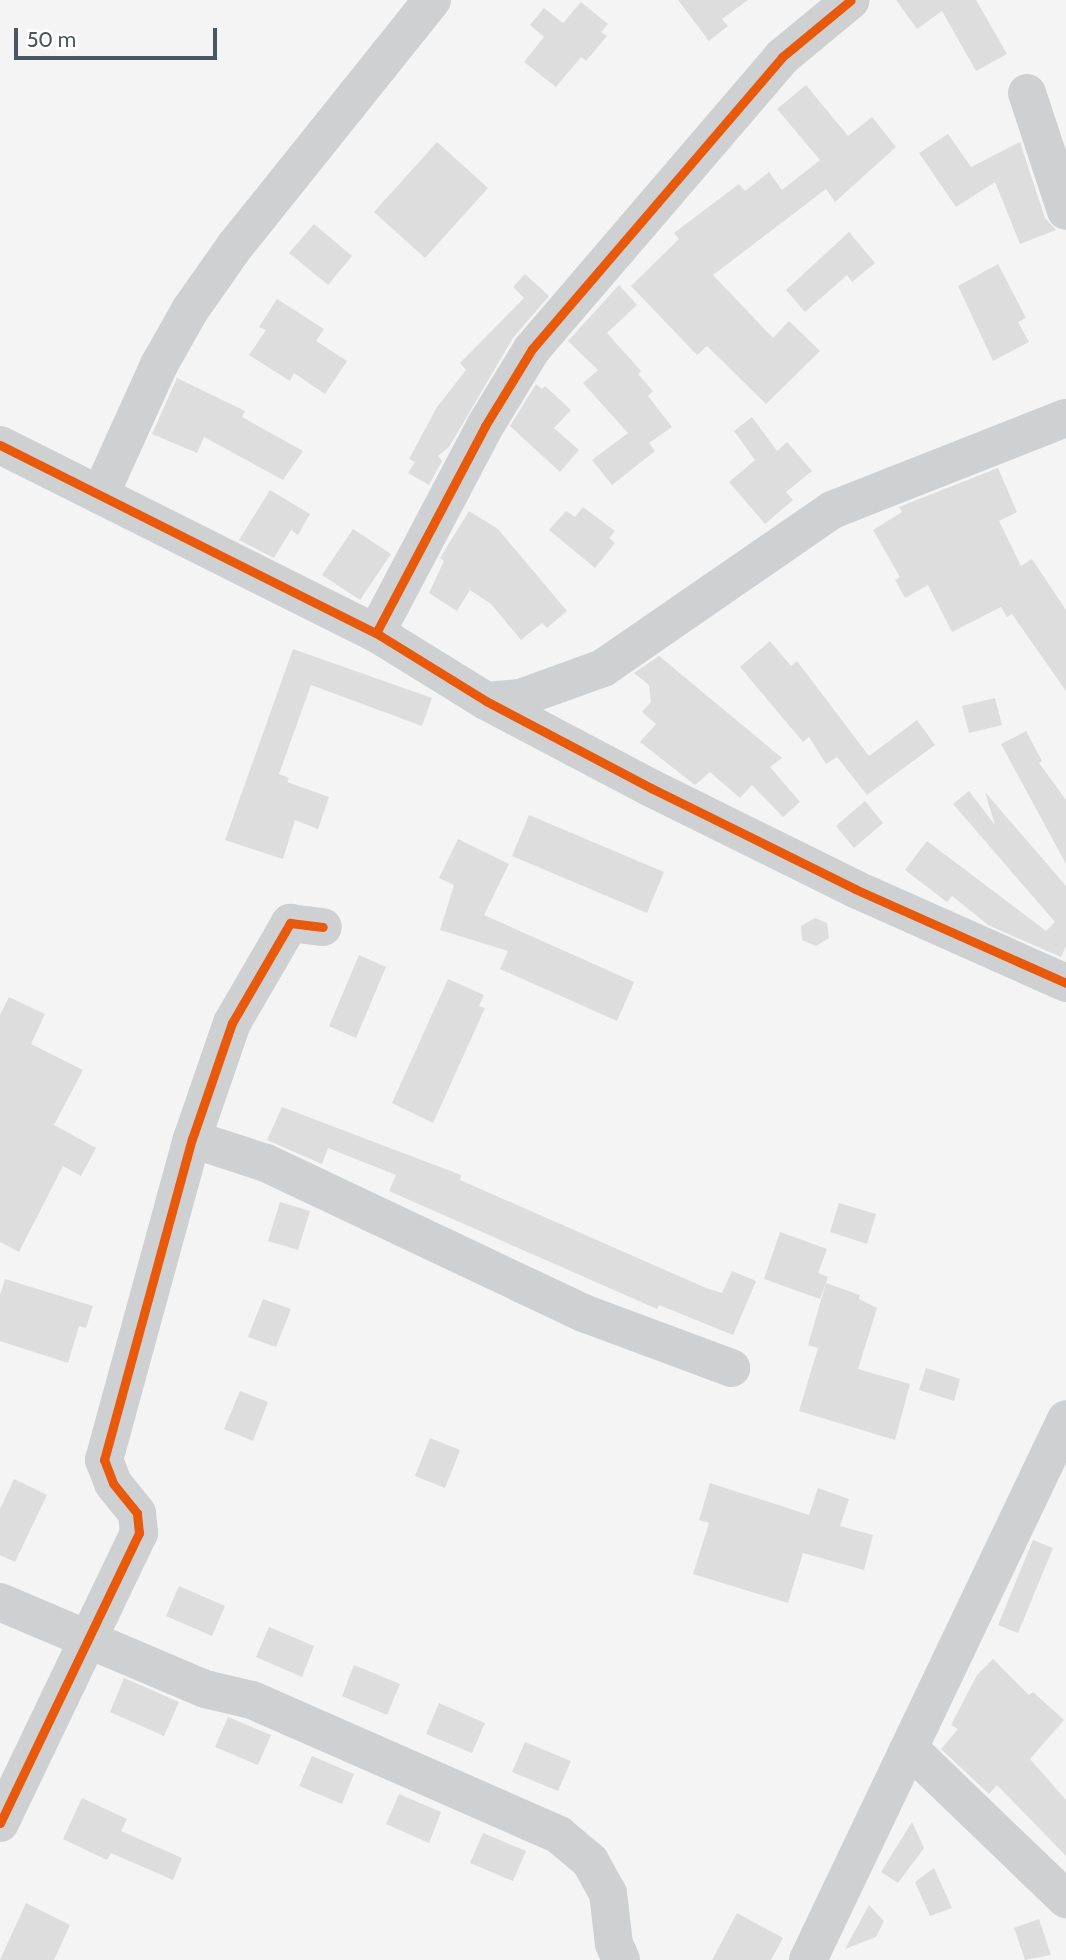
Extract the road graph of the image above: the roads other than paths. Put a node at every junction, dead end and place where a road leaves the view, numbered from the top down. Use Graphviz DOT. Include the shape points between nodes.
graph roads {
  1 [pos="432,0"];
  2 [pos="851,0"];
  3 [pos="1027,93"];
  4 [pos="1066,211"];
  5 [pos="1066,418"];
  6 [pos="0,445"];
  7 [pos="100,495"];
  8 [pos="376,633"];
  9 [pos="486,701"];
  10 [pos="323,927"];
  11 [pos="1066,983"];
  12 [pos="192,1139"];
  13 [pos="731,1368"];
  14 [pos="1066,1419"];
  15 [pos="0,1602"];
  16 [pos="90,1643"];
  17 [pos="912,1751"];
  18 [pos="0,1823"];
  19 [pos="1066,1899"];
  20 [pos="621,1960"];
  21 [pos="808,1960"];
  1 -- 7 [label="street" via="234,246 190,310 159,365"];
  2 -- 8 [label="street" via="782,57 532,349 485,426"];
  3 -- 4 [label="street"];
  5 -- 9 [label="street" via="832,510 603,668 520,698"];
  6 -- 7 [label="street"];
  7 -- 8 [label="street"];
  8 -- 9 [label="street"];
  9 -- 11 [label="street" via="855,889"];
  10 -- 12 [label="street" via="290,923 232,1023"];
  12 -- 13 [label="street" via="266,1163 586,1314"];
  12 -- 16 [label="street" via="104,1460 113,1483 137,1513 139,1534"];
  14 -- 17 [label="street"];
  15 -- 16 [label="street"];
  16 -- 18 [label="street"];
  16 -- 20 [label="street" via="205,1689 252,1700 559,1835 590,1861 608,1893 614,1944"];
  17 -- 19 [label="street"];
  17 -- 21 [label="street"];
}
